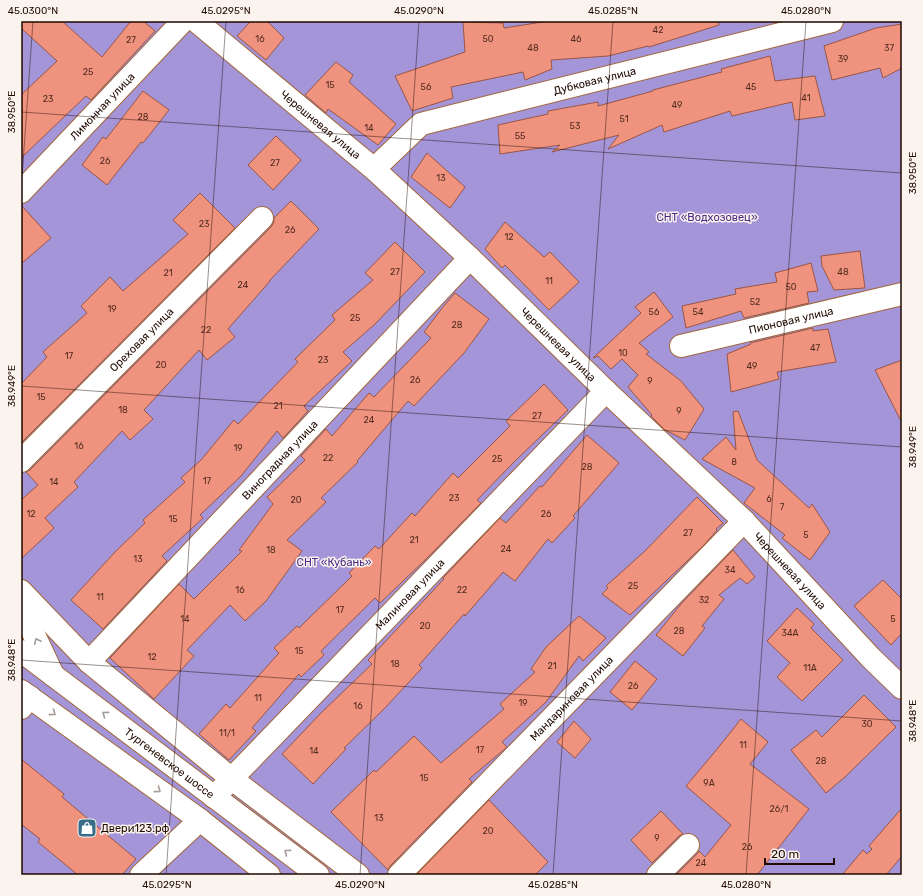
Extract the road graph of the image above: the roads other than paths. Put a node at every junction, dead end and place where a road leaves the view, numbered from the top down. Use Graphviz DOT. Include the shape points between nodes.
graph roads {
  1 [pos="183,21"];
  2 [pos="196,21"];
  3 [pos="832,21"];
  4 [pos="374,169"];
  5 [pos="21,192"];
  6 [pos="262,218"];
  7 [pos="470,258"];
  8 [pos="902,294"];
  9 [pos="681,346"];
  10 [pos="606,391"];
  11 [pos="21,461"];
  12 [pos="744,521"];
  13 [pos="21,591"];
  14 [pos="21,607"];
  15 [pos="21,651"];
  16 [pos="89,662"];
  17 [pos="53,675"];
  18 [pos="902,688"];
  19 [pos="24,698"];
  20 [pos="232,779"];
  21 [pos="214,797"];
  22 [pos="200,820"];
  23 [pos="688,845"];
  24 [pos="141,875"];
  25 [pos="269,875"];
  26 [pos="318,875"];
  27 [pos="358,875"];
  28 [pos="399,875"];
  29 [pos="658,875"];
  1 -- 5 [label="main road, Лимонная улица"];
  2 -- 4 [label="main road, Черешневая улица"];
  3 -- 4 [label="main road, Дубковая улица" via="421,124"];
  4 -- 7 [label="main road, Черешневая улица"];
  6 -- 11 [label="main road, Ореховая улица"];
  7 -- 10 [label="main road, Черешневая улица"];
  7 -- 16 [label="main road, Виноградная улица"];
  8 -- 9 [label="main road, Пионовая улица"];
  10 -- 12 [label="main road, Черешневая улица"];
  10 -- 20 [label="main road, Малиновая улица"];
  12 -- 18 [label="main road, Черешневая улица"];
  12 -- 28 [label="main road, Мандариновая улица"];
  13 -- 16 [label="main road"];
  17 -- 14 [label="main road, one-way"];
  15 -- 17 [label="main road, Тургеневское шоссе"];
  16 -- 20 [label="main road"];
  21 -- 17 [label="main road, Тургеневское шоссе, one-way"];
  19 -- 22 [label="main road, one-way"];
  20 -- 21 [label="main road, Малиновая улица"];
  20 -- 27 [label="main road"];
  26 -- 21 [label="main road, Тургеневское шоссе, one-way"];
  22 -- 24 [label="main road"];
  22 -- 25 [label="main road"];
  23 -- 29 [label="main road"];
}
